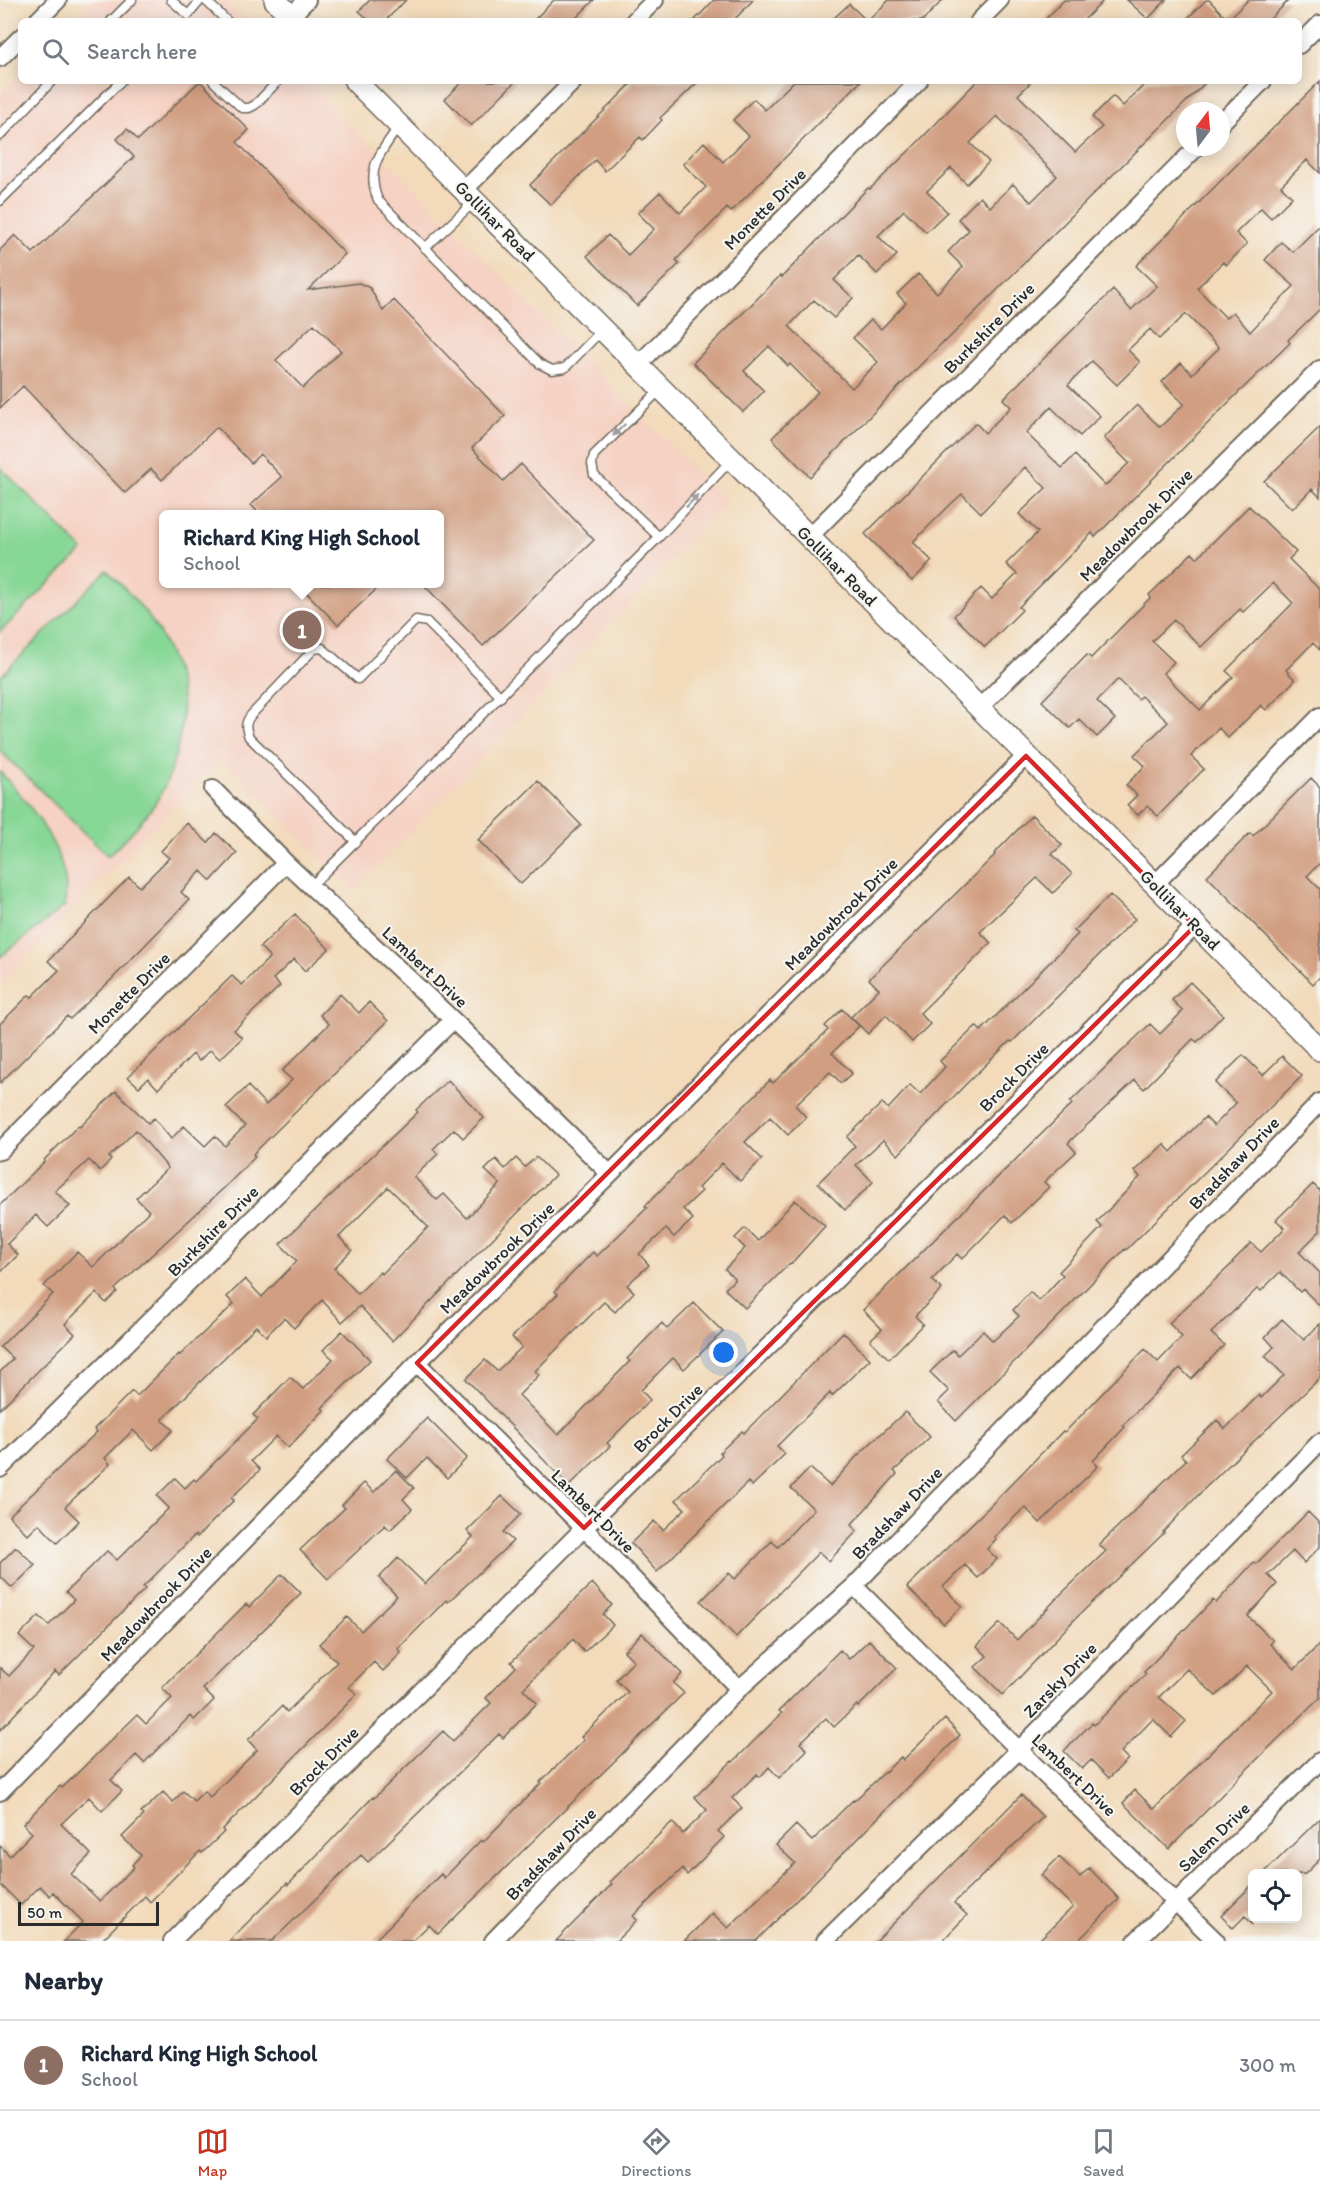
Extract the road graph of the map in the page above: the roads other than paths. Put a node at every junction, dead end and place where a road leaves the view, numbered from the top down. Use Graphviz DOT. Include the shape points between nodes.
graph roads {
  1 [pos="58,0"];
  2 [pos="132,0"];
  3 [pos="171,0"];
  4 [pos="203,0"];
  5 [pos="275,0"];
  6 [pos="307,0"];
  7 [pos="655,0"];
  8 [pos="1000,0"];
  9 [pos="40,18"];
  10 [pos="114,18"];
  11 [pos="185,18"];
  12 [pos="224,18"];
  13 [pos="292,18"];
  14 [pos="294,18"];
  15 [pos="637,18"];
  16 [pos="982,18"];
  17 [pos="1320,24"];
  18 [pos="18,40"];
  19 [pos="1302,42"];
  20 [pos="0,58"];
  21 [pos="49,84"];
  22 [pos="118,84"];
  23 [pos="216,84"];
  24 [pos="275,84"];
  25 [pos="358,84"];
  26 [pos="571,84"];
  27 [pos="916,84"];
  28 [pos="1260,84"];
  29 [pos="1230,114"];
  30 [pos="399,125"];
  31 [pos="0,136"];
  32 [pos="1188,156"];
  33 [pos="470,196"];
  34 [pos="0,201"];
  35 [pos="425,248"];
  36 [pos="603,330"];
  37 [pos="638,365"];
  38 [pos="1320,369"];
  39 [pos="661,389"];
  40 [pos="732,459"];
  41 [pos="658,537"];
  42 [pos="809,537"];
  43 [pos="501,697"];
  44 [pos="979,708"];
  45 [pos="1320,716"];
  46 [pos="1026,756"];
  47 [pos="213,789"];
  48 [pos="356,842"];
  49 [pos="286,862"];
  50 [pos="1154,885"];
  51 [pos="311,886"];
  52 [pos="1196,926"];
  53 [pos="453,1020"];
  54 [pos="1320,1050"];
  55 [pos="1320,1102"];
  56 [pos="0,1151"];
  57 [pos="610,1174"];
  58 [pos="417,1364"];
  59 [pos="1320,1442"];
  60 [pos="0,1469"];
  61 [pos="584,1528"];
  62 [pos="854,1586"];
  63 [pos="739,1689"];
  64 [pos="1019,1750"];
  65 [pos="1320,1761"];
  66 [pos="0,1792"];
  67 [pos="1177,1901"];
  68 [pos="172,1941"];
  69 [pos="493,1941"];
  70 [pos="825,1941"];
  71 [pos="1136,1941"];
  72 [pos="1216,1941"];
  1 -- 9 [label="street"];
  2 -- 10 [label="lane"];
  3 -- 11 [label="lane"];
  4 -- 11 [label="lane"];
  4 -- 12 [label="lane"];
  5 -- 13 [label="street"];
  6 -- 14 [label="street"];
  7 -- 15 [label="street"];
  8 -- 16 [label="street"];
  17 -- 19 [label="street"];
  18 -- 20 [label="street"];
  21 -- 31 [label="lane"];
  22 -- 34 [label="lane"];
  23 -- 24 [label="lane" via="242,108 255,105"];
  25 -- 30 [label="street, Gollihar Road"];
  26 -- 33 [label="street"];
  27 -- 37 [label="street, Monette Drive"];
  28 -- 29 [label="street"];
  30 -- 33 [label="street, Gollihar Road"];
  30 -- 35 [label="lane" via="375,164 371,184 378,200"];
  32 -- 42 [label="street, Burkshire Drive"];
  33 -- 35 [label="lane"];
  33 -- 36 [label="street, Gollihar Road"];
  35 -- 36 [label="lane" via="540,364 552,370 565,368"];
  36 -- 37 [label="street, Gollihar Road"];
  37 -- 39 [label="street, Gollihar Road"];
  38 -- 44 [label="street, Meadowbrook Drive"];
  39 -- 40 [label="street, Gollihar Road"];
  39 -- 41 [label="lane, one-way" via="594,455 592,464 594,475"];
  41 -- 40 [label="lane, one-way"];
  40 -- 42 [label="street, Gollihar Road"];
  41 -- 43 [label="lane"];
  42 -- 44 [label="street, Gollihar Road"];
  43 -- 48 [label="lane"];
  43 -- 48 [label="lane" via="428,622 416,620 358,679 329,653 314,648 252,714 246,728 249,737"];
  44 -- 46 [label="street, Gollihar Road"];
  45 -- 50 [label="street"];
  46 -- 50 [label="street, Gollihar Road"];
  46 -- 57 [label="street, Meadowbrook Drive"];
  47 -- 49 [label="street, Lambert Drive"];
  48 -- 51 [label="lane"];
  49 -- 51 [label="street, Lambert Drive"];
  49 -- 56 [label="street, Monette Drive"];
  50 -- 52 [label="street, Gollihar Road"];
  51 -- 53 [label="street, Lambert Drive"];
  52 -- 54 [label="street, Gollihar Road"];
  52 -- 61 [label="street, Brock Drive"];
  53 -- 57 [label="street, Lambert Drive"];
  53 -- 60 [label="street, Burkshire Drive"];
  55 -- 62 [label="street, Bradshaw Drive"];
  57 -- 58 [label="street, Meadowbrook Drive"];
  58 -- 61 [label="street, Lambert Drive"];
  58 -- 66 [label="street, Meadowbrook Drive"];
  59 -- 64 [label="street, Zarsky Drive"];
  61 -- 63 [label="street, Lambert Drive"];
  61 -- 68 [label="street, Brock Drive"];
  62 -- 63 [label="street, Bradshaw Drive"];
  62 -- 64 [label="street, Lambert Drive"];
  63 -- 69 [label="street, Bradshaw Drive"];
  64 -- 67 [label="street, Lambert Drive"];
  64 -- 70 [label="street, Zarsky Drive"];
  65 -- 67 [label="street, Salem Drive"];
  67 -- 71 [label="street, Salem Drive"];
  67 -- 72 [label="street, Lambert Drive"];
}
